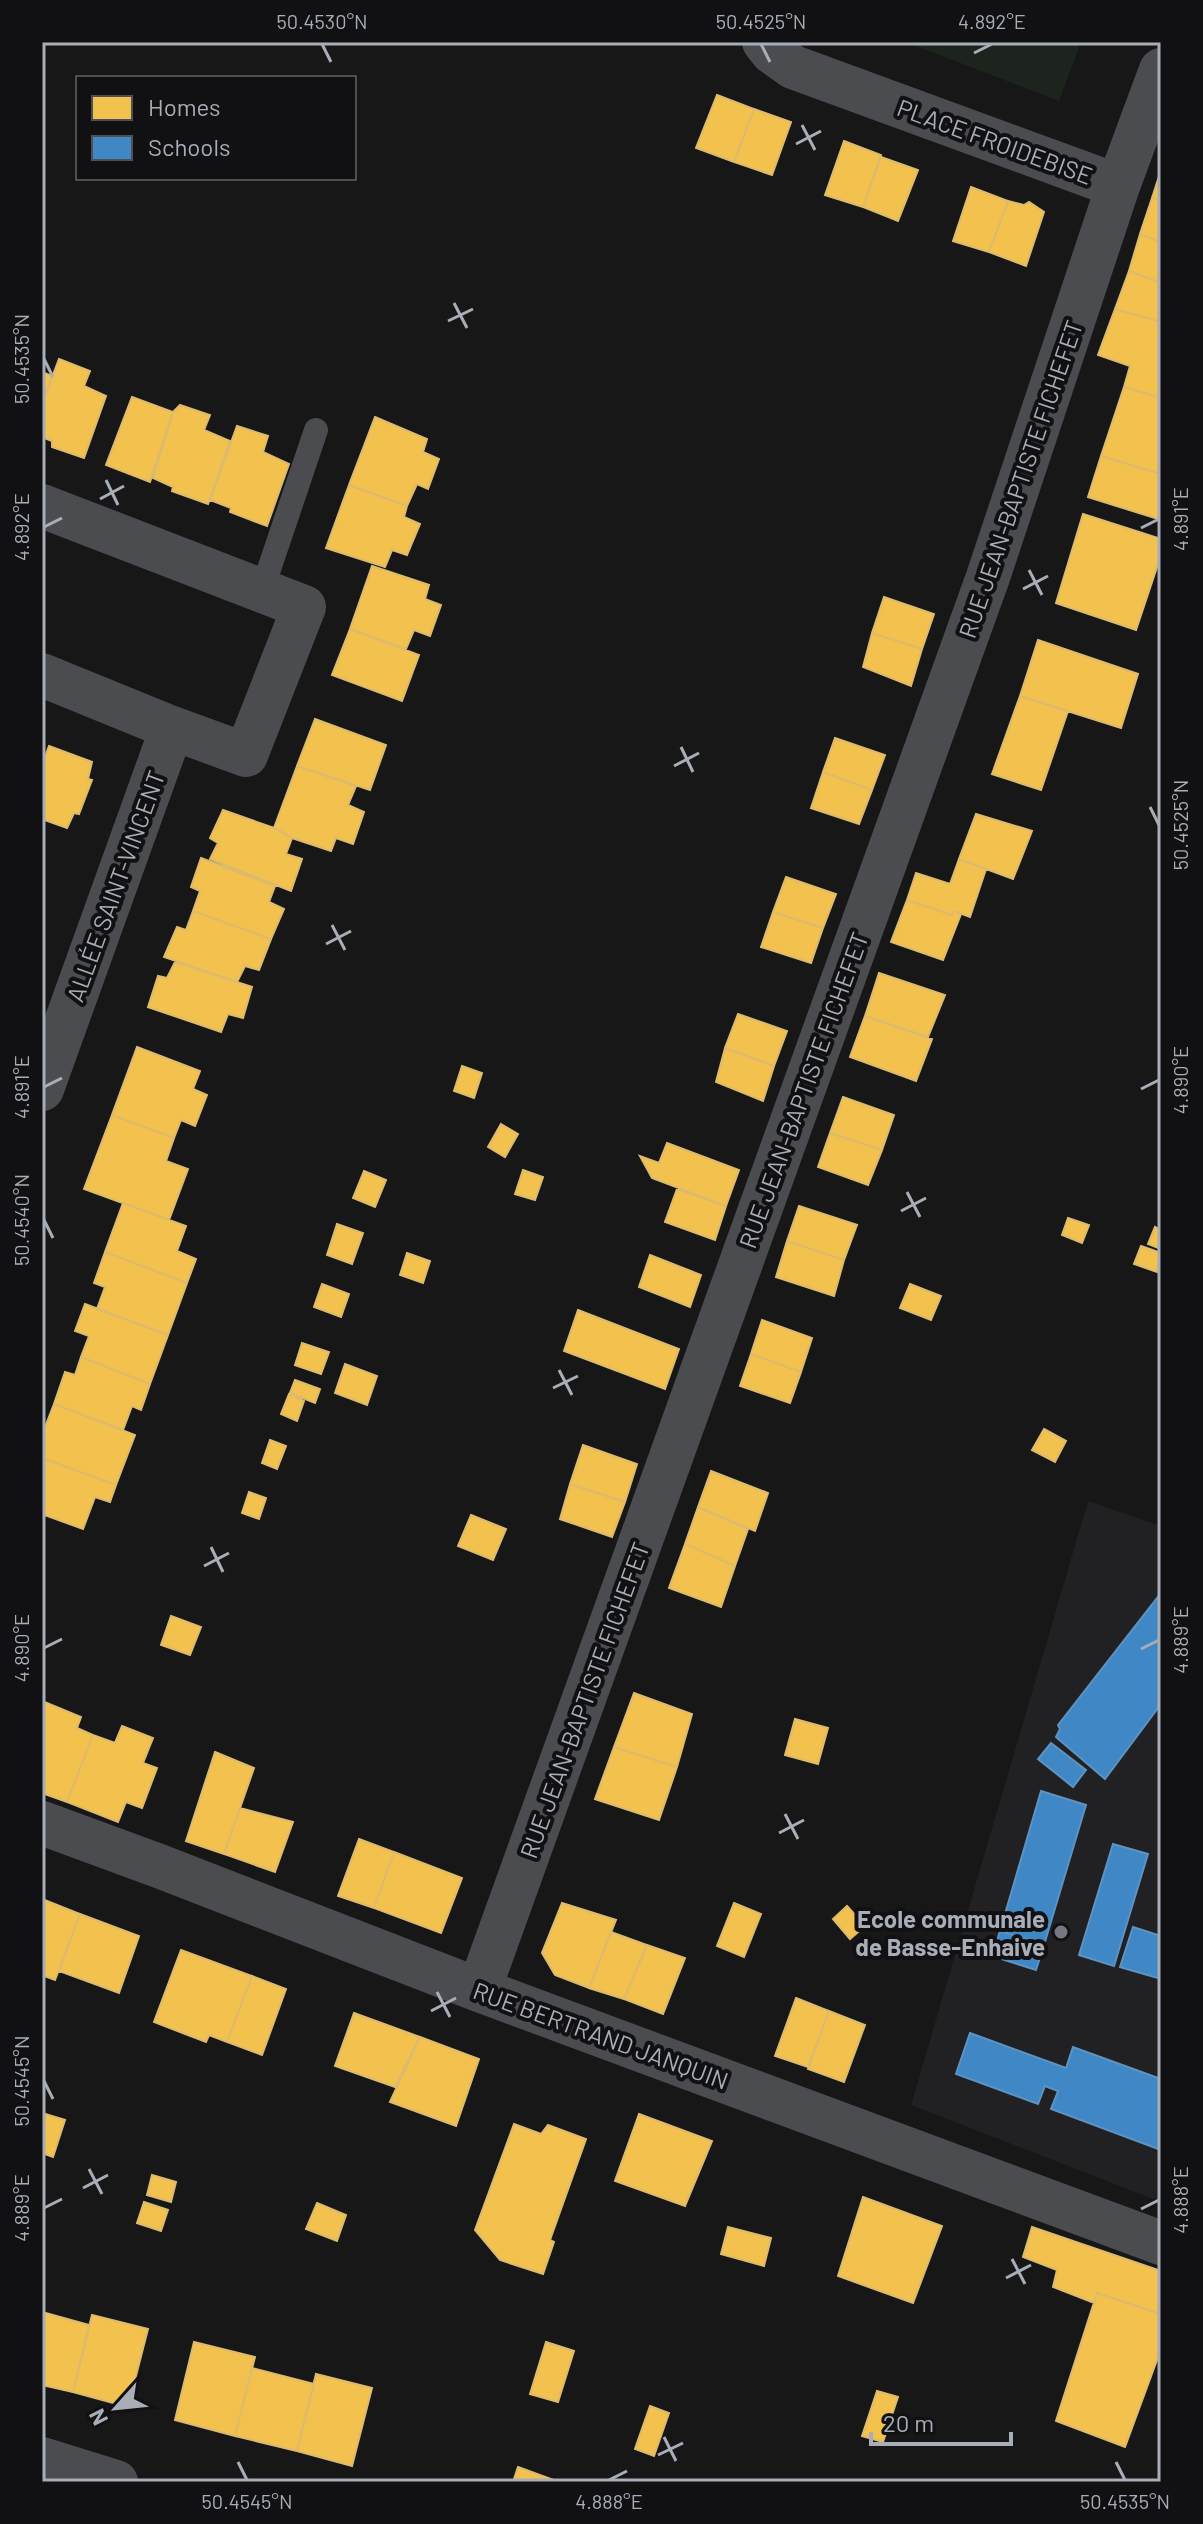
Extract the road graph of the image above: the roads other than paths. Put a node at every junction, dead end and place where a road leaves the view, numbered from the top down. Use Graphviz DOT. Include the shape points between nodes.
graph roads {
  1 [pos="764,42"];
  2 [pos="1161,70"];
  3 [pos="1118,186"];
  4 [pos="316,430"];
  5 [pos="42,506"];
  6 [pos="262,590"];
  7 [pos="42,675"];
  8 [pos="172,728"];
  9 [pos="42,1089"];
  10 [pos="42,1823"];
  11 [pos="479,1990"];
  12 [pos="1161,2243"];
  13 [pos="42,2459"];
  14 [pos="116,2482"];
  1 -- 3 [label="street, PLACE FROIDEBISE" via="793,67"];
  2 -- 3 [label="street, PLACE FROIDEBISE"];
  3 -- 11 [label="street, RUE JEAN-BAPTISTE FICHEFET" via="988,577"];
  4 -- 6 [label="lane"];
  5 -- 6 [label="street"];
  6 -- 8 [label="street" via="304,607 246,755"];
  7 -- 8 [label="street"];
  8 -- 9 [label="street, ALLÉE SAINT-VINCENT"];
  10 -- 11 [label="street, RUE BERTRAND JANQUIN"];
  11 -- 12 [label="street, RUE BERTRAND JANQUIN"];
  13 -- 14 [label="street"];
}
